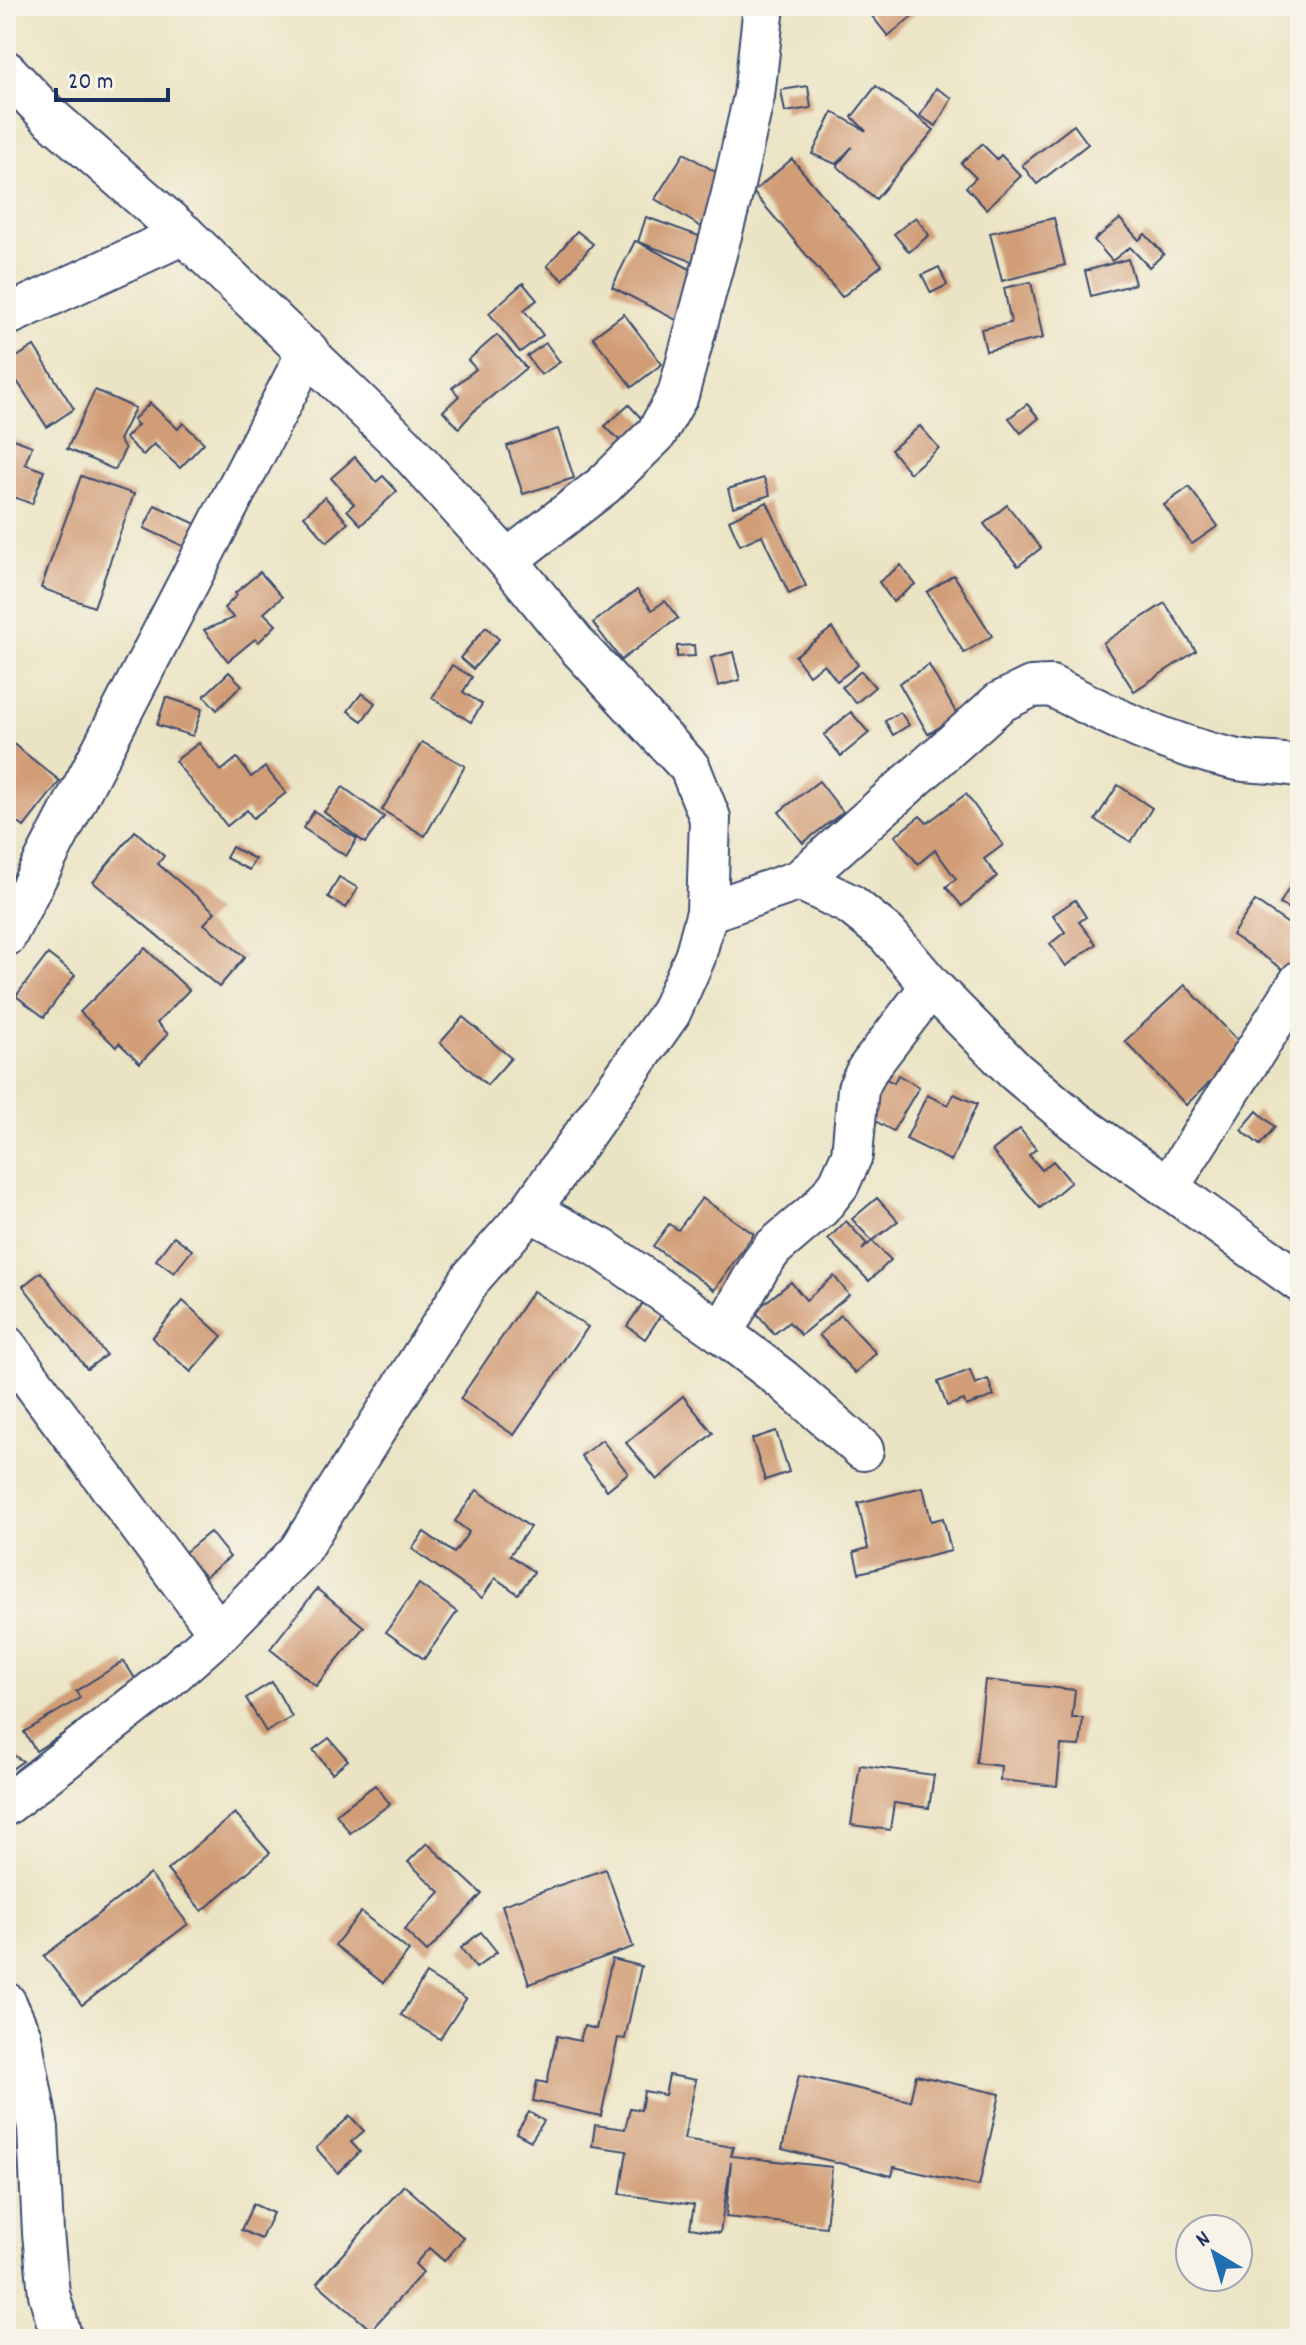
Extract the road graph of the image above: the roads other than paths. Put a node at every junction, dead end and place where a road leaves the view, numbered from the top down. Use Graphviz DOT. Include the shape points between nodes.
graph roads {
  1 [pos="764,6"];
  2 [pos="6,71"];
  3 [pos="184,234"];
  4 [pos="6,316"];
  5 [pos="308,351"];
  6 [pos="507,560"];
  7 [pos="1300,767"];
  8 [pos="800,880"];
  9 [pos="707,912"];
  10 [pos="6,936"];
  11 [pos="1300,981"];
  12 [pos="931,986"];
  13 [pos="1168,1188"];
  14 [pos="530,1211"];
  15 [pos="1300,1282"];
  16 [pos="722,1333"];
  17 [pos="6,1346"];
  18 [pos="863,1450"];
  19 [pos="219,1633"];
  20 [pos="6,1805"];
  21 [pos="6,2003"];
  22 [pos="62,2339"];
  1 -- 6 [label="street" via="754,96 678,395 646,445 604,485"];
  2 -- 3 [label="street" via="49,116"];
  3 -- 4 [label="street"];
  3 -- 5 [label="street"];
  5 -- 6 [label="street"];
  5 -- 10 [label="street"];
  6 -- 9 [label="street" via="579,648 690,768 710,818"];
  7 -- 8 [label="street" via="1237,760 1182,746 1041,684 1000,702"];
  8 -- 9 [label="street"];
  8 -- 12 [label="street" via="851,905 887,934"];
  9 -- 14 [label="street" via="695,957 670,1013"];
  11 -- 13 [label="street"];
  12 -- 13 [label="street" via="1015,1071"];
  12 -- 16 [label="street" via="858,1089 852,1155 839,1184 820,1208 773,1248"];
  13 -- 15 [label="street"];
  14 -- 16 [label="street" via="602,1249"];
  14 -- 19 [label="street" via="472,1277 299,1551"];
  16 -- 18 [label="street"];
  17 -- 19 [label="street"];
  19 -- 20 [label="street"];
  21 -- 22 [label="street" via="21,2037 38,2128 49,2294"];
}
